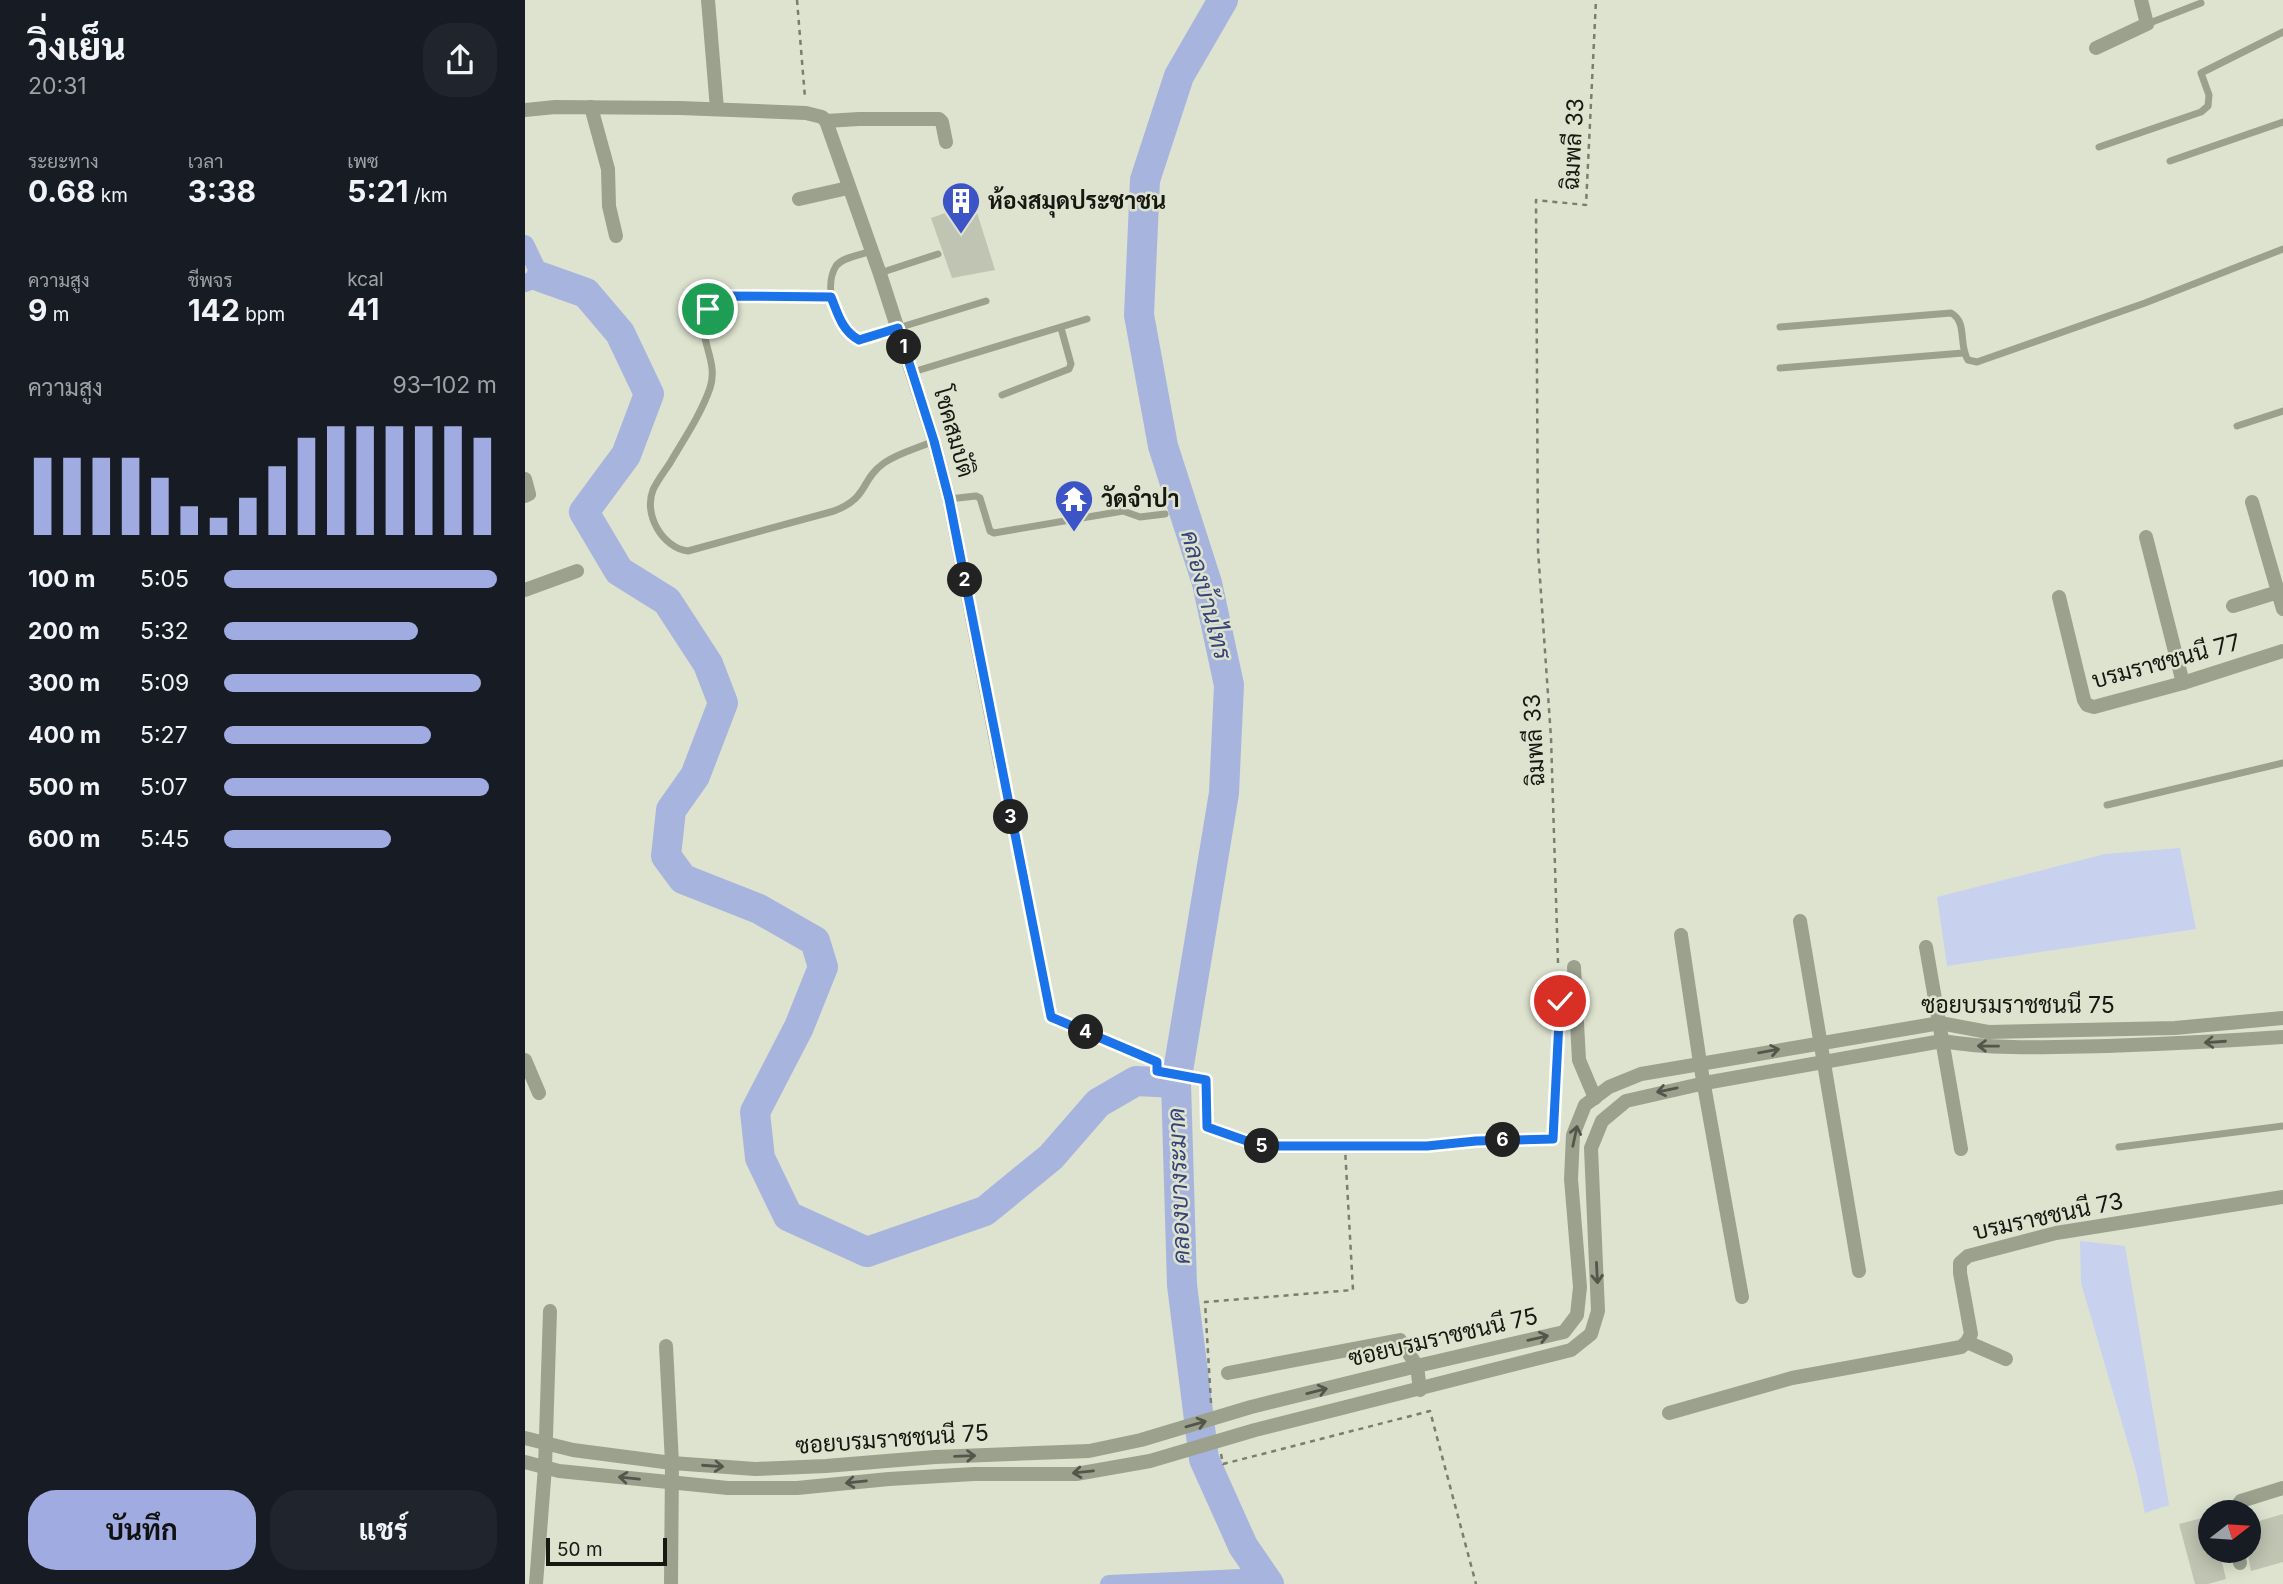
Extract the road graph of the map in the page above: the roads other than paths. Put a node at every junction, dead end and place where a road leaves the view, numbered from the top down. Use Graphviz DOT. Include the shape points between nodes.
graph roads {
  1 [pos="708,0"];
  2 [pos="2141,0"];
  3 [pos="2201,3"];
  4 [pos="2147,24"];
  5 [pos="2283,32"];
  6 [pos="2096,48"];
  7 [pos="591,107"];
  8 [pos="717,109"];
  9 [pos="525,110"];
  10 [pos="825,121"];
  11 [pos="2283,122"];
  12 [pos="947,142"];
  13 [pos="2099,147"];
  14 [pos="2170,161"];
  15 [pos="848,188"];
  16 [pos="799,199"];
  17 [pos="616,236"];
  18 [pos="2283,249"];
  19 [pos="871,251"];
  20 [pos="938,254"];
  21 [pos="880,274"];
  22 [pos="831,297"];
  23 [pos="986,301"];
  24 [pos="1087,319"];
  25 [pos="1780,327"];
  26 [pos="898,328"];
  27 [pos="1061,328"];
  28 [pos="1963,353"];
  29 [pos="1780,368"];
  30 [pos="913,372"];
  31 [pos="1002,395"];
  32 [pos="2283,411"];
  33 [pos="2237,426"];
  34 [pos="934,441"];
  35 [pos="525,479"];
  36 [pos="525,496"];
  37 [pos="949,499"];
  38 [pos="2252,502"];
  39 [pos="1165,514"];
  40 [pos="2146,537"];
  41 [pos="577,571"];
  42 [pos="525,590"];
  43 [pos="2278,592"];
  44 [pos="2059,597"];
  45 [pos="2233,606"];
  46 [pos="2283,609"];
  47 [pos="2283,651"];
  48 [pos="2183,683"];
  49 [pos="2283,763"];
  50 [pos="1001,766"];
  51 [pos="2107,805"];
  52 [pos="1800,921"];
  53 [pos="1681,935"];
  54 [pos="1926,947"];
  55 [pos="1574,967"];
  56 [pos="2283,1018"];
  57 [pos="1940,1023"];
  58 [pos="2283,1037"];
  59 [pos="1942,1041"];
  60 [pos="1822,1042"];
  61 [pos="525,1060"];
  62 [pos="1825,1060"];
  63 [pos="1700,1063"];
  64 [pos="1705,1083"];
  65 [pos="539,1093"];
  66 [pos="1595,1098"];
  67 [pos="2283,1126"];
  68 [pos="2119,1147"];
  69 [pos="1961,1149"];
  70 [pos="2283,1197"];
  71 [pos="1859,1271"];
  72 [pos="1742,1297"];
  73 [pos="550,1311"];
  74 [pos="1967,1342"];
  75 [pos="666,1346"];
  76 [pos="2006,1359"];
  77 [pos="1417,1366"];
  78 [pos="1228,1373"];
  79 [pos="1420,1390"];
  80 [pos="1669,1413"];
  81 [pos="525,1438"];
  82 [pos="545,1444"];
  83 [pos="525,1462"];
  84 [pos="672,1463"];
  85 [pos="545,1467"];
  86 [pos="672,1482"];
  87 [pos="2283,1488"];
  88 [pos="2244,1500"];
  89 [pos="536,1584"];
  90 [pos="671,1584"];
  1 -- 8 [label="street"];
  2 -- 4 [label="street"];
  3 -- 4 [label="lane"];
  4 -- 6 [label="street"];
  5 -- 13 [label="lane" via="2201,73 2209,95 2208,106 2201,111"];
  7 -- 8 [label="street"];
  7 -- 9 [label="street"];
  7 -- 17 [label="street" via="608,169"];
  8 -- 10 [label="street" via="806,113"];
  10 -- 12 [label="street" via="939,119"];
  10 -- 15 [label="street, โชคสมบัติ"];
  11 -- 14 [label="lane"];
  15 -- 16 [label="street"];
  15 -- 19 [label="street, โชคสมบัติ"];
  18 -- 28 [label="lane" via="1985,360 1968,360"];
  19 -- 21 [label="street, โชคสมบัติ"];
  19 -- 22 [label="lane" via="836,265"];
  20 -- 21 [label="lane"];
  21 -- 26 [label="street, โชคสมบัติ"];
  22 -- 26 [label="lane" via="843,325 859,340"];
  22 -- 34 [label="lane" via="724,296 708,309 703,328 713,375 710,388 652,492 655,527 679,550 688,551 834,511 856,500 883,464"];
  23 -- 26 [label="lane"];
  24 -- 27 [label="lane"];
  25 -- 28 [label="lane" via="1951,313 1961,323"];
  26 -- 30 [label="street, โชคสมบัติ"];
  27 -- 30 [label="lane"];
  27 -- 31 [label="lane" via="1069,369"];
  28 -- 29 [label="lane"];
  30 -- 34 [label="street, โชคสมบัติ"];
  32 -- 33 [label="lane"];
  34 -- 37 [label="street, โชคสมบัติ"];
  35 -- 36 [label="street" via="529,494"];
  37 -- 39 [label="lane" via="978,497 993,533 1123,511 1140,517"];
  37 -- 50 [label="street, โชคสมบัติ"];
  38 -- 43 [label="street"];
  40 -- 48 [label="street"];
  41 -- 42 [label="street"];
  43 -- 45 [label="street"];
  43 -- 46 [label="street"];
  44 -- 48 [label="street, บรมราชชนนี 77" via="2087,705 2094,707"];
  47 -- 48 [label="street, บรมราชชนนี 77"];
  49 -- 51 [label="lane"];
  52 -- 60 [label="street"];
  53 -- 63 [label="street"];
  54 -- 57 [label="street"];
  55 -- 66 [label="street" via="1579,1060"];
  56 -- 57 [label="street, ซอยบรมราชชนนี 75" via="2175,1028 1988,1032"];
  57 -- 59 [label="street"];
  57 -- 60 [label="street, ซอยบรมราชชนนี 75"];
  58 -- 59 [label="street, ซอยบรมราชชนนี 75, one-way" via="2052,1048"];
  59 -- 62 [label="street, ซอยบรมราชชนนี 75"];
  59 -- 69 [label="street"];
  60 -- 62 [label="street"];
  63 -- 60 [label="street, ซอยบรมราชชนนี 75, one-way"];
  61 -- 65 [label="street"];
  62 -- 64 [label="street, ซอยบรมราชชนนี 75"];
  62 -- 71 [label="street"];
  63 -- 64 [label="street"];
  63 -- 66 [label="street, ซอยบรมราชชนนี 75" via="1641,1074"];
  64 -- 72 [label="street"];
  64 -- 79 [label="street, ซอยบรมราชชนนี 75, one-way" via="1626,1101 1602,1121 1591,1148 1598,1284 1598,1311 1591,1334 1571,1350"];
  77 -- 66 [label="street, ซอยบรมราชชนนี 75, one-way" via="1564,1332 1577,1315 1580,1287 1571,1179 1573,1135 1585,1105"];
  67 -- 68 [label="lane"];
  70 -- 74 [label="street, บรมราชชนนี 73" via="2056,1233 1968,1256 1960,1263 1971,1334"];
  73 -- 82 [label="street"];
  74 -- 76 [label="street"];
  74 -- 80 [label="street" via="1792,1378"];
  75 -- 84 [label="street"];
  77 -- 78 [label="street" via="1402,1342 1392,1340"];
  77 -- 79 [label="street"];
  84 -- 77 [label="street, ซอยบรมราชชนนี 75, one-way" via="755,1469 1089,1451"];
  79 -- 86 [label="street, ซอยบรมราชชนนี 75, one-way" via="1150,1461 1076,1474 974,1474 797,1489"];
  81 -- 82 [label="street, ซอยบรมราชชนนี 75"];
  82 -- 84 [label="street, ซอยบรมราชชนนี 75"];
  82 -- 85 [label="street"];
  83 -- 85 [label="street, ซอยบรมราชชนนี 75"];
  84 -- 86 [label="street"];
  86 -- 85 [label="street, ซอยบรมราชชนนี 75, one-way"];
  85 -- 89 [label="street"];
  86 -- 90 [label="street"];
  87 -- 88 [label="street"];
}
